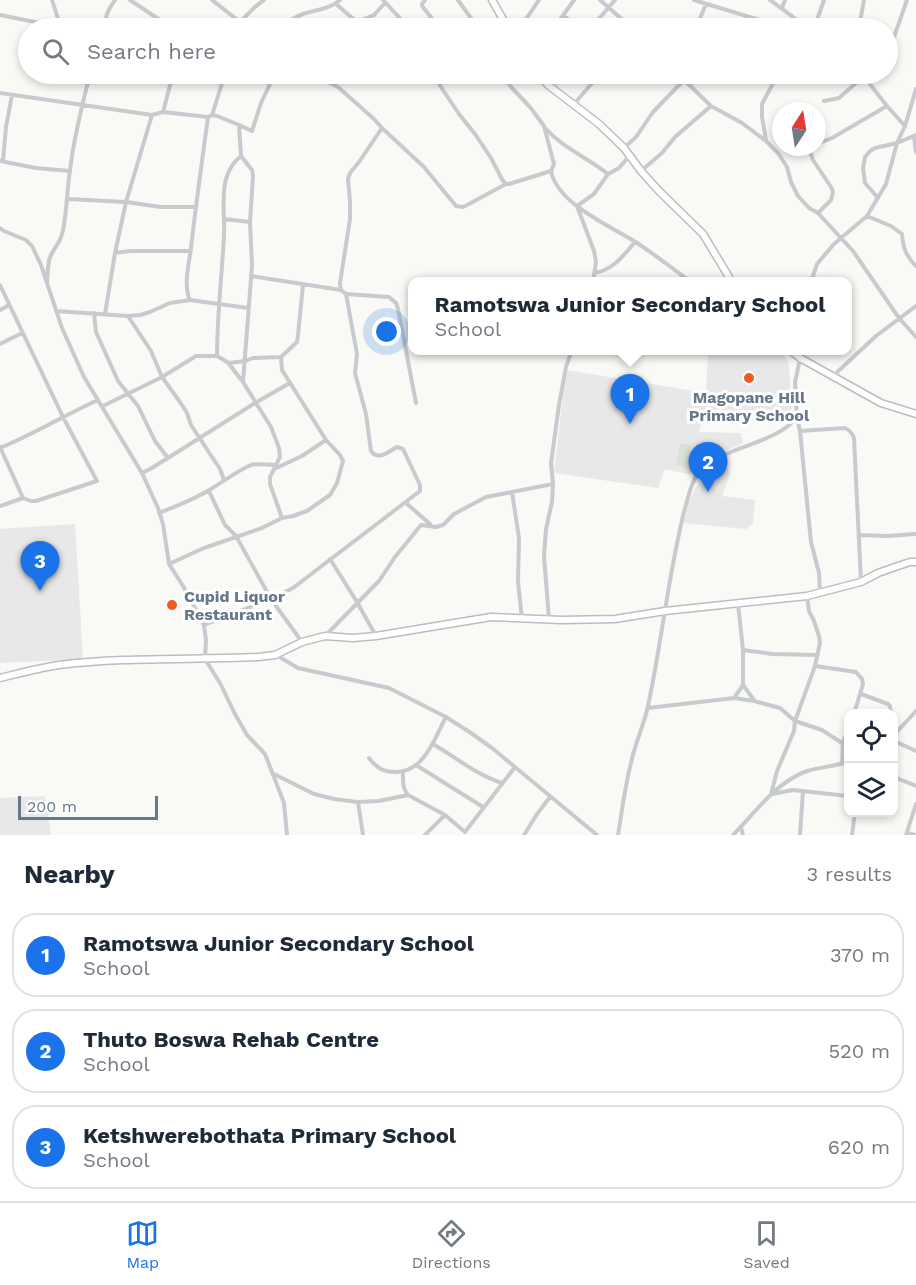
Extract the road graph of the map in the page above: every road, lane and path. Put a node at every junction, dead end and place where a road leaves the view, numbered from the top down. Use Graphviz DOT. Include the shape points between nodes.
graph roads {
  1 [pos="51,0"];
  2 [pos="115,0"];
  3 [pos="130,0"];
  4 [pos="212,0"];
  5 [pos="425,0"];
  6 [pos="458,0"];
  7 [pos="492,0"];
  8 [pos="539,0"];
  9 [pos="574,0"];
  10 [pos="600,0"];
  11 [pos="615,0"];
  12 [pos="695,0"];
  13 [pos="770,0"];
  14 [pos="785,0"];
  15 [pos="824,0"];
  16 [pos="864,0"];
  17 [pos="907,0"];
  18 [pos="262,1"];
  19 [pos="384,1"];
  20 [pos="338,2"];
  21 [pos="706,4"];
  22 [pos="609,8"];
  23 [pos="782,8"];
  24 [pos="0,15"];
  25 [pos="562,16"];
  26 [pos="59,18"];
  27 [pos="106,18"];
  28 [pos="157,18"];
  29 [pos="235,18"];
  30 [pos="244,18"];
  31 [pos="294,18"];
  32 [pos="353,18"];
  33 [pos="367,18"];
  34 [pos="400,18"];
  35 [pos="432,18"];
  36 [pos="471,18"];
  37 [pos="502,18"];
  38 [pos="527,18"];
  39 [pos="565,18"];
  40 [pos="600,18"];
  41 [pos="620,18"];
  42 [pos="700,18"];
  43 [pos="753,18"];
  44 [pos="794,18"];
  45 [pos="819,18"];
  46 [pos="861,18"];
  47 [pos="18,19"];
  48 [pos="898,26"];
  49 [pos="87,84"];
  50 [pos="170,84"];
  51 [pos="221,84"];
  52 [pos="270,84"];
  53 [pos="332,84"];
  54 [pos="439,84"];
  55 [pos="510,84"];
  56 [pos="591,84"];
  57 [pos="675,84"];
  58 [pos="689,84"];
  59 [pos="773,84"];
  60 [pos="853,84"];
  61 [pos="870,84"];
  62 [pos="548,85"];
  63 [pos="916,89"];
  64 [pos="0,93"];
  65 [pos="12,96"];
  66 [pos="824,101"];
  67 [pos="574,104"];
  68 [pos="82,105"];
  69 [pos="711,106"];
  70 [pos="887,106"];
  71 [pos="163,112"];
  72 [pos="152,115"];
  73 [pos="210,116"];
  74 [pos="238,124"];
  75 [pos="544,126"];
  76 [pos="905,126"];
  77 [pos="382,128"];
  78 [pos="915,136"];
  79 [pos="826,140"];
  80 [pos="766,141"];
  81 [pos="897,144"];
  82 [pos="624,148"];
  83 [pos="916,152"];
  84 [pos="630,155"];
  85 [pos="241,156"];
  86 [pos="812,156"];
  87 [pos="2,161"];
  88 [pos="69,171"];
  89 [pos="551,171"];
  90 [pos="641,171"];
  91 [pos="608,174"];
  92 [pos="506,184"];
  93 [pos="878,198"];
  94 [pos="68,199"];
  95 [pos="126,202"];
  96 [pos="577,206"];
  97 [pos="195,207"];
  98 [pos="818,213"];
  99 [pos="867,216"];
  100 [pos="224,219"];
  101 [pos="250,222"];
  102 [pos="1,231"];
  103 [pos="841,238"];
  104 [pos="635,242"];
  105 [pos="191,251"];
  106 [pos="115,253"];
  107 [pos="916,266"];
  108 [pos="595,273"];
  109 [pos="251,276"];
  110 [pos="594,277"];
  111 [pos="684,277"];
  112 [pos="729,277"];
  113 [pos="813,277"];
  114 [pos="0,285"];
  115 [pos="303,285"];
  116 [pos="47,287"];
  117 [pos="341,290"];
  118 [pos="346,294"];
  119 [pos="190,300"];
  120 [pos="219,304"];
  121 [pos="9,305"];
  122 [pos="916,306"];
  123 [pos="248,308"];
  124 [pos="0,310"];
  125 [pos="56,311"];
  126 [pos="94,313"];
  127 [pos="105,314"];
  128 [pos="128,316"];
  129 [pos="899,318"];
  130 [pos="22,333"];
  131 [pos="916,337"];
  132 [pos="0,344"];
  133 [pos="570,355"];
  134 [pos="796,355"];
  135 [pos="217,356"];
  136 [pos="281,357"];
  137 [pos="800,358"];
  138 [pos="245,361"];
  139 [pos="229,363"];
  140 [pos="833,376"];
  141 [pos="162,377"];
  142 [pos="243,382"];
  143 [pos="290,383"];
  144 [pos="129,393"];
  145 [pos="98,400"];
  146 [pos="255,403"];
  147 [pos="416,403"];
  148 [pos="103,406"];
  149 [pos="916,414"];
  150 [pos="63,417"];
  151 [pos="796,417"];
  152 [pos="800,431"];
  153 [pos="200,438"];
  154 [pos="326,440"];
  155 [pos="0,447"];
  156 [pos="168,458"];
  157 [pos="274,467"];
  158 [pos="142,473"];
  159 [pos="224,480"];
  160 [pos="553,484"];
  161 [pos="208,491"];
  162 [pos="512,492"];
  163 [pos="23,498"];
  164 [pos="406,503"];
  165 [pos="0,507"];
  166 [pos="159,513"];
  167 [pos="282,518"];
  168 [pos="431,525"];
  169 [pos="916,534"];
  170 [pos="860,535"];
  171 [pos="236,536"];
  172 [pos="330,559"];
  173 [pos="916,562"];
  174 [pos="169,564"];
  175 [pos="861,582"];
  176 [pos="820,593"];
  177 [pos="807,596"];
  178 [pos="271,599"];
  179 [pos="357,602"];
  180 [pos="738,604"];
  181 [pos="665,611"];
  182 [pos="522,619"];
  183 [pos="549,619"];
  184 [pos="204,625"];
  185 [pos="325,636"];
  186 [pos="376,636"];
  187 [pos="302,642"];
  188 [pos="743,650"];
  189 [pos="275,654"];
  190 [pos="818,655"];
  191 [pos="205,659"];
  192 [pos="815,666"];
  193 [pos="0,678"];
  194 [pos="743,685"];
  195 [pos="861,694"];
  196 [pos="734,698"];
  197 [pos="754,701"];
  198 [pos="648,708"];
  199 [pos="856,709"];
  200 [pos="890,709"];
  201 [pos="916,711"];
  202 [pos="446,717"];
  203 [pos="795,722"];
  204 [pos="898,731"];
  205 [pos="843,742"];
  206 [pos="898,743"];
  207 [pos="433,744"];
  208 [pos="916,750"];
  209 [pos="369,758"];
  210 [pos="846,763"];
  211 [pos="842,764"];
  212 [pos="416,765"];
  213 [pos="515,766"];
  214 [pos="403,771"];
  215 [pos="273,774"];
  216 [pos="898,779"];
  217 [pos="503,783"];
  218 [pos="916,786"];
  219 [pos="803,791"];
  220 [pos="771,794"];
  221 [pos="408,795"];
  222 [pos="844,795"];
  223 [pos="550,797"];
  224 [pos="358,802"];
  225 [pos="916,804"];
  226 [pos="483,807"];
  227 [pos="446,815"];
  228 [pos="854,817"];
  229 [pos="741,828"];
  230 [pos="907,834"];
  231 [pos="287,835"];
  232 [pos="363,835"];
  233 [pos="425,835"];
  234 [pos="524,835"];
  235 [pos="597,835"];
  236 [pos="618,835"];
  237 [pos="734,835"];
  238 [pos="743,835"];
  239 [pos="800,835"];
  240 [pos="852,835"];
  241 [pos="916,835"];
  1 -- 26 [label="street"];
  2 -- 27 [label="street"];
  3 -- 28 [label="street"];
  4 -- 29 [label="street"];
  5 -- 35 [label="street" via="422,6"];
  6 -- 36 [label="street"];
  7 -- 37 [label="street"];
  8 -- 38 [label="street"];
  9 -- 25 [label="street"];
  10 -- 22 [label="street"];
  11 -- 22 [label="street"];
  12 -- 21 [label="street"];
  13 -- 23 [label="street"];
  14 -- 23 [label="street"];
  15 -- 45 [label="street"];
  16 -- 46 [label="street"];
  17 -- 48 [label="street"];
  18 -- 30 [label="street"];
  19 -- 33 [label="street"];
  19 -- 34 [label="street"];
  20 -- 31 [label="street"];
  20 -- 32 [label="street"];
  21 -- 42 [label="street"];
  21 -- 43 [label="street"];
  22 -- 40 [label="street"];
  22 -- 41 [label="street"];
  23 -- 44 [label="street"];
  24 -- 47 [label="street"];
  25 -- 39 [label="street"];
  49 -- 68 [label="street"];
  50 -- 71 [label="street"];
  51 -- 73 [label="street"];
  52 -- 74 [label="street" via="252,131"];
  53 -- 77 [label="street"];
  54 -- 92 [label="street"];
  55 -- 75 [label="street"];
  56 -- 67 [label="street"];
  57 -- 82 [label="street"];
  58 -- 69 [label="street"];
  59 -- 80 [label="street" via="762,104"];
  60 -- 66 [label="street" via="838,98"];
  61 -- 70 [label="street"];
  62 -- 67 [label="street"];
  63 -- 76 [label="street"];
  64 -- 65 [label="street"];
  65 -- 68 [label="street"];
  65 -- 87 [label="street"];
  67 -- 82 [label="street"];
  68 -- 72 [label="street"];
  68 -- 88 [label="street"];
  69 -- 80 [label="street"];
  69 -- 90 [label="street"];
  70 -- 76 [label="street"];
  70 -- 79 [label="street"];
  71 -- 72 [label="street"];
  71 -- 73 [label="street"];
  72 -- 95 [label="street"];
  73 -- 74 [label="street"];
  73 -- 97 [label="street"];
  74 -- 85 [label="street"];
  75 -- 89 [label="street" via="554,165"];
  75 -- 91 [label="street" via="552,136"];
  76 -- 81 [label="street"];
  77 -- 92 [label="street" via="424,167 456,206 463,207"];
  77 -- 117 [label="street" via="348,179 350,219"];
  78 -- 81 [label="street"];
  78 -- 83 [label="street"];
  80 -- 98 [label="street" via="783,160 798,196"];
  81 -- 93 [label="street"];
  81 -- 93 [label="street" via="875,148 863,162 865,183"];
  82 -- 84 [label="street"];
  84 -- 90 [label="street"];
  84 -- 91 [label="street"];
  85 -- 100 [label="street" via="225,181"];
  85 -- 101 [label="street" via="253,176"];
  86 -- 98 [label="street" via="833,192 831,200"];
  87 -- 88 [label="street"];
  88 -- 94 [label="street"];
  89 -- 92 [label="street"];
  89 -- 96 [label="street" via="561,191"];
  90 -- 112 [label="street" via="703,234"];
  91 -- 96 [label="street" via="594,194"];
  93 -- 99 [label="street"];
  94 -- 95 [label="street"];
  94 -- 116 [label="street" via="62,238 48,262"];
  95 -- 97 [label="street"];
  95 -- 106 [label="street"];
  96 -- 104 [label="street"];
  96 -- 108 [label="street" via="594,251"];
  97 -- 105 [label="street"];
  98 -- 103 [label="street"];
  99 -- 103 [label="street"];
  99 -- 107 [label="street" via="902,234 908,258"];
  100 -- 101 [label="street"];
  100 -- 120 [label="street"];
  101 -- 109 [label="street"];
  102 -- 116 [label="street" via="32,246"];
  103 -- 113 [label="street" via="817,264"];
  103 -- 129 [label="street"];
  104 -- 108 [label="street" via="615,265"];
  104 -- 111 [label="street"];
  105 -- 106 [label="street"];
  105 -- 119 [label="street"];
  106 -- 127 [label="street"];
  108 -- 110 [label="street"];
  109 -- 115 [label="street"];
  109 -- 123 [label="street"];
  114 -- 121 [label="street"];
  115 -- 117 [label="street"];
  115 -- 136 [label="street" via="297,342"];
  116 -- 125 [label="street"];
  117 -- 118 [label="street"];
  118 -- 147 [label="street" via="389,297 396,303"];
  118 -- 164 [label="street" via="357,354 355,373 371,451 380,456 397,447 403,449 420,489"];
  119 -- 120 [label="street"];
  119 -- 128 [label="street"];
  120 -- 123 [label="street"];
  120 -- 135 [label="street"];
  121 -- 124 [label="street"];
  121 -- 130 [label="street"];
  122 -- 129 [label="street"];
  123 -- 138 [label="street"];
  125 -- 126 [label="street"];
  125 -- 145 [label="street"];
  126 -- 127 [label="street"];
  126 -- 144 [label="street" via="96,332 118,381"];
  127 -- 128 [label="street"];
  128 -- 141 [label="street" via="151,351"];
  129 -- 131 [label="street"];
  129 -- 140 [label="street"];
  130 -- 132 [label="street"];
  130 -- 150 [label="street"];
  133 -- 160 [label="street" via="550,463"];
  134 -- 137 [label="street"];
  135 -- 139 [label="street"];
  135 -- 141 [label="street" via="196,356"];
  136 -- 138 [label="street"];
  136 -- 143 [label="street" via="282,370"];
  137 -- 140 [label="street"];
  137 -- 151 [label="street" via="795,382"];
  138 -- 139 [label="street"];
  138 -- 142 [label="street"];
  139 -- 142 [label="street"];
  140 -- 149 [label="street" via="881,403"];
  141 -- 144 [label="street"];
  141 -- 153 [label="street"];
  142 -- 146 [label="street"];
  143 -- 146 [label="street"];
  143 -- 154 [label="street"];
  144 -- 148 [label="street"];
  144 -- 156 [label="street"];
  145 -- 148 [label="street"];
  145 -- 150 [label="street"];
  146 -- 153 [label="street"];
  146 -- 157 [label="street" via="279,448 280,457"];
  148 -- 158 [label="street"];
  150 -- 155 [label="street"];
  150 -- 163 [label="street" via="97,481 36,501"];
  151 -- 152 [label="street"];
  151 -- 181 [label="street" via="785,429 728,453 700,470 678,535"];
  152 -- 170 [label="street" via="845,428 853,434"];
  152 -- 176 [label="street"];
  153 -- 156 [label="street"];
  153 -- 159 [label="street"];
  154 -- 157 [label="street" via="302,456"];
  154 -- 167 [label="street" via="343,461 334,489 307,511"];
  155 -- 163 [label="street"];
  156 -- 158 [label="street"];
  157 -- 159 [label="street" via="251,465"];
  157 -- 167 [label="street" via="270,484"];
  158 -- 166 [label="street"];
  159 -- 161 [label="street"];
  160 -- 162 [label="street"];
  160 -- 183 [label="street" via="544,556"];
  161 -- 166 [label="street"];
  161 -- 171 [label="street" via="225,525"];
  162 -- 168 [label="street" via="486,497 454,514 443,525"];
  162 -- 182 [label="street" via="519,538"];
  163 -- 165 [label="street"];
  164 -- 168 [label="street"];
  164 -- 172 [label="street"];
  166 -- 174 [label="street"];
  167 -- 171 [label="street"];
  168 -- 179 [label="street" via="419,527 379,581"];
  169 -- 170 [label="street"];
  170 -- 175 [label="street"];
  171 -- 174 [label="street"];
  171 -- 178 [label="street"];
  172 -- 178 [label="street" via="293,588"];
  172 -- 179 [label="street"];
  173 -- 175 [label="street"];
  174 -- 184 [label="street"];
  175 -- 176 [label="street"];
  176 -- 177 [label="street"];
  177 -- 180 [label="street"];
  177 -- 190 [label="street" via="819,636"];
  178 -- 184 [label="street"];
  178 -- 187 [label="street"];
  179 -- 185 [label="street"];
  179 -- 186 [label="street"];
  180 -- 181 [label="street"];
  180 -- 188 [label="street"];
  181 -- 183 [label="street" via="615,619"];
  181 -- 198 [label="street"];
  182 -- 183 [label="street"];
  182 -- 186 [label="street" via="491,617"];
  184 -- 191 [label="street"];
  185 -- 186 [label="street"];
  185 -- 187 [label="street"];
  187 -- 189 [label="street"];
  188 -- 190 [label="street"];
  188 -- 194 [label="street"];
  189 -- 191 [label="street"];
  189 -- 202 [label="street" via="298,668 389,688"];
  190 -- 192 [label="street"];
  191 -- 193 [label="street" via="85,663"];
  191 -- 215 [label="street" via="247,735 265,754"];
  192 -- 195 [label="street" via="856,672 862,679"];
  192 -- 203 [label="street"];
  194 -- 196 [label="street"];
  194 -- 197 [label="street"];
  195 -- 199 [label="street"];
  195 -- 200 [label="street" via="888,704"];
  196 -- 197 [label="street"];
  196 -- 198 [label="street"];
  197 -- 203 [label="street" via="780,708"];
  198 -- 236 [label="street" via="631,762"];
  201 -- 204 [label="street"];
  202 -- 207 [label="street"];
  202 -- 213 [label="street"];
  203 -- 205 [label="street"];
  203 -- 220 [label="street"];
  205 -- 211 [label="street"];
  206 -- 208 [label="street"];
  207 -- 212 [label="street"];
  207 -- 217 [label="street"];
  209 -- 214 [label="street" via="385,772"];
  210 -- 211 [label="street"];
  211 -- 220 [label="street" via="798,775"];
  212 -- 214 [label="street"];
  212 -- 226 [label="street"];
  213 -- 217 [label="street"];
  213 -- 223 [label="street"];
  214 -- 221 [label="street"];
  215 -- 224 [label="street" via="314,794"];
  215 -- 231 [label="street" via="284,803"];
  216 -- 218 [label="street"];
  217 -- 226 [label="street"];
  219 -- 220 [label="street"];
  219 -- 222 [label="street"];
  219 -- 239 [label="street"];
  220 -- 229 [label="street"];
  221 -- 224 [label="street"];
  221 -- 227 [label="street"];
  223 -- 234 [label="street"];
  223 -- 235 [label="street"];
  224 -- 232 [label="street"];
  225 -- 230 [label="street"];
  226 -- 227 [label="street" via="465,832"];
  227 -- 233 [label="street"];
  228 -- 240 [label="street"];
  229 -- 237 [label="street"];
  229 -- 238 [label="street"];
  230 -- 241 [label="street"];
}
